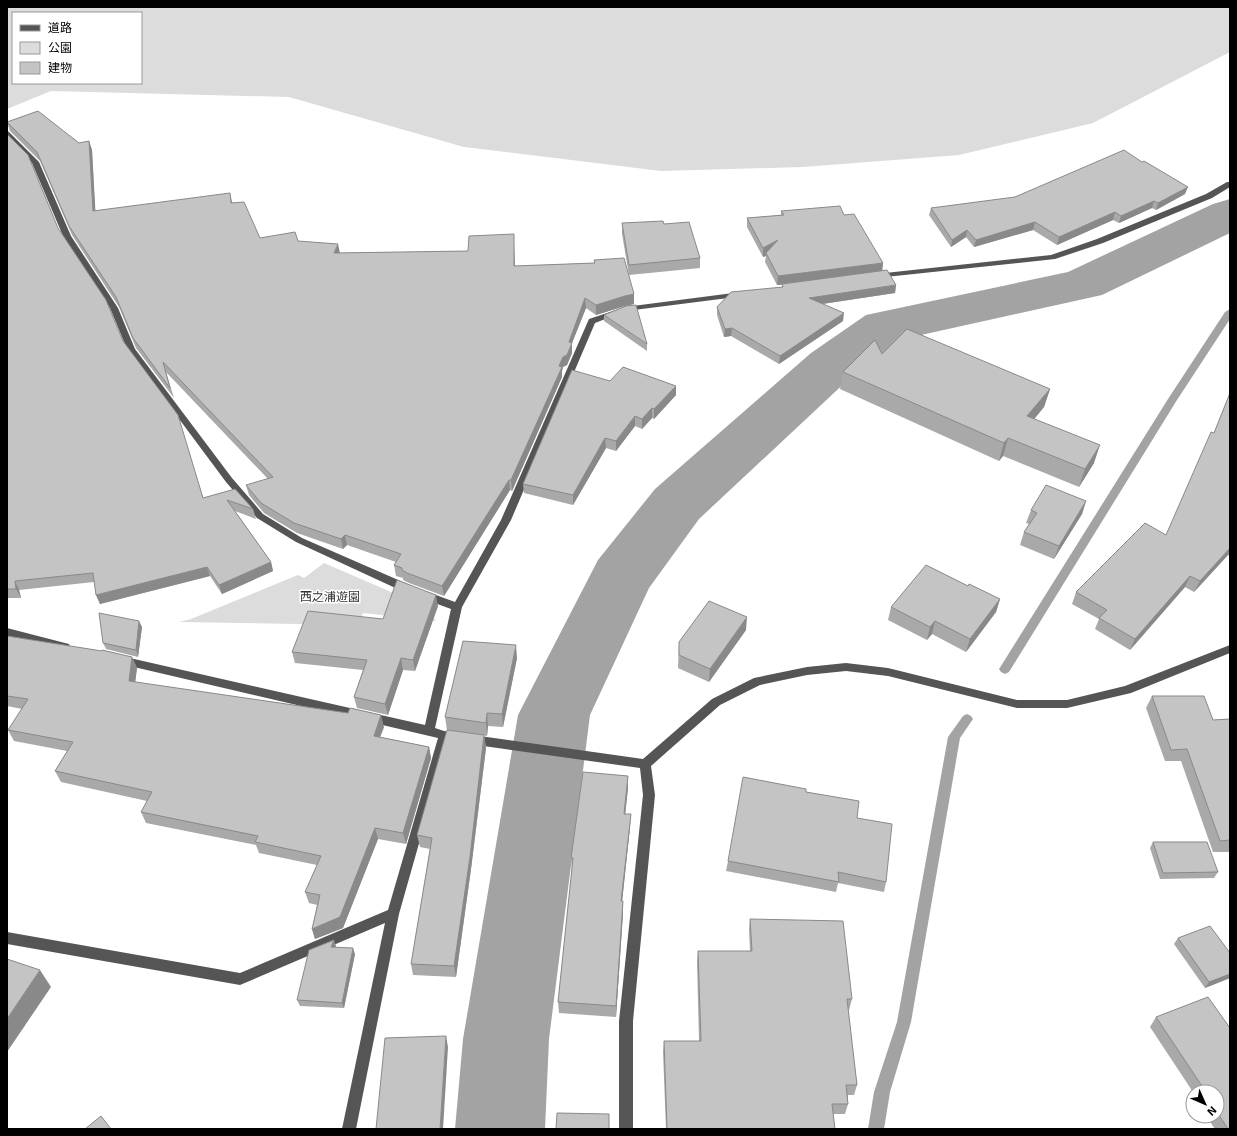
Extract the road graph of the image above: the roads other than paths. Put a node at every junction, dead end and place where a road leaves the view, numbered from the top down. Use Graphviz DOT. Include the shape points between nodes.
graph roads {
  1 [pos="7,133"];
  2 [pos="1230,184"];
  3 [pos="866,278"];
  4 [pos="749,293"];
  5 [pos="457,607"];
  6 [pos="7,632"];
  7 [pos="74,649"];
  8 [pos="1230,649"];
  9 [pos="112,658"];
  10 [pos="429,731"];
  11 [pos="444,736"];
  12 [pos="645,764"];
  13 [pos="393,914"];
  14 [pos="7,938"];
  15 [pos="350,1129"];
  16 [pos="626,1129"];
  1 -- 5 [label="street" via="35,162 67,236 114,308 131,349 229,480 260,516 299,540 404,587"];
  2 -- 3 [label="street" via="1202,199 1100,241 1052,257"];
  4 -- 5 [label="street" via="625,309 592,321 506,520"];
  5 -- 10 [label="street"];
  6 -- 7 [label="street"];
  8 -- 12 [label="street" via="1127,690 1067,704 1017,704 888,672 846,667 807,671 758,681 716,702"];
  9 -- 10 [label="street"];
  10 -- 11 [label="street"];
  11 -- 12 [label="street"];
  11 -- 13 [label="street"];
  12 -- 16 [label="street" via="649,795 626,1021"];
  13 -- 14 [label="street" via="240,979"];
  13 -- 15 [label="street"];
}
